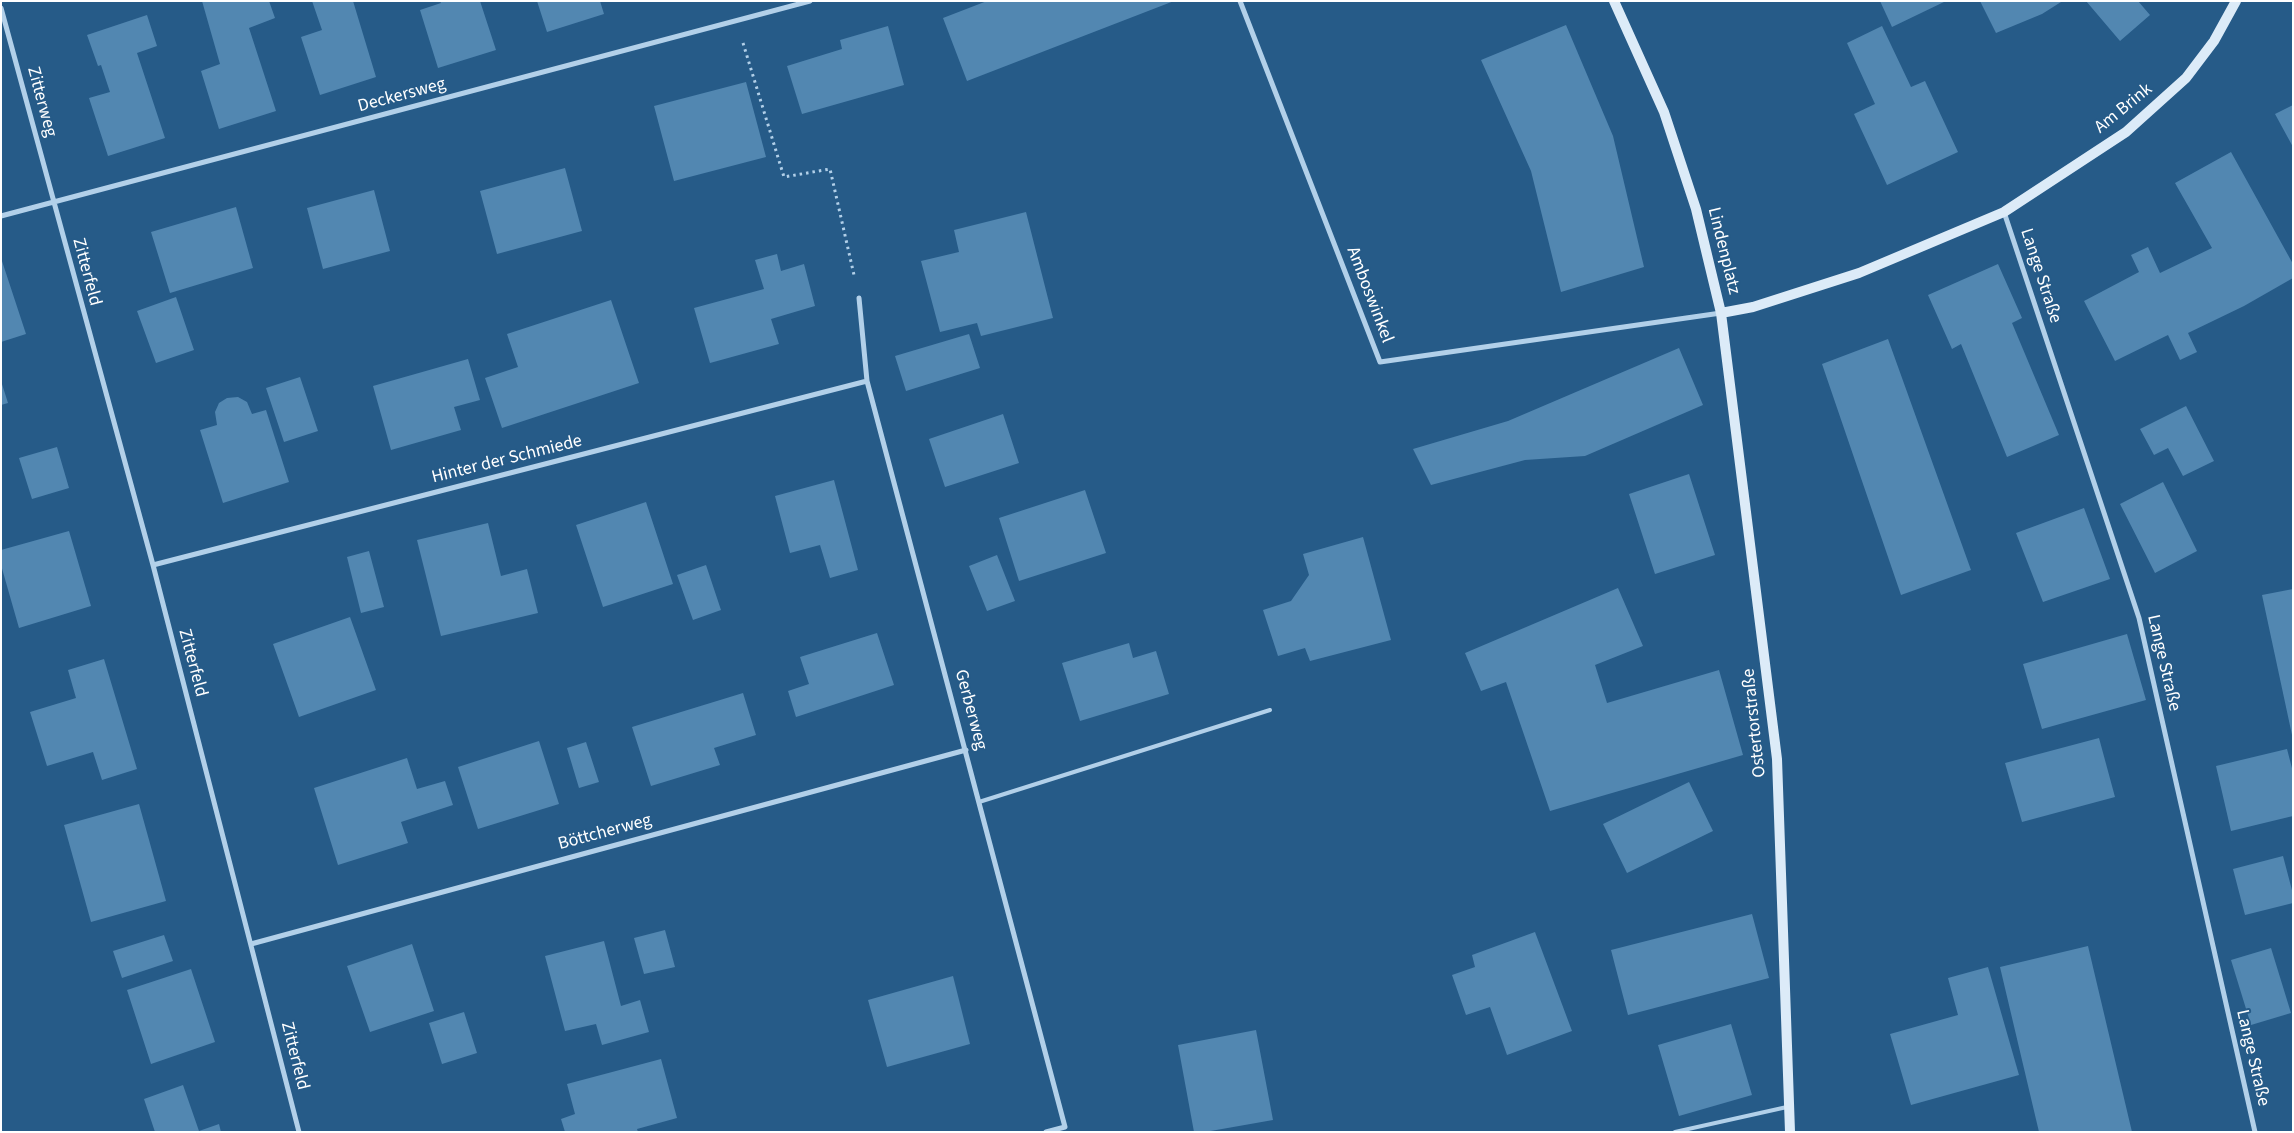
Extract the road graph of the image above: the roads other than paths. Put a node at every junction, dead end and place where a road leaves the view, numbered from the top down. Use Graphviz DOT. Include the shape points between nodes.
graph roads {
  1 [pos="810,1"];
  2 [pos="1240,1"];
  3 [pos="1614,1"];
  4 [pos="2236,1"];
  5 [pos="1,8"];
  6 [pos="53,203"];
  7 [pos="2004,212"];
  8 [pos="1,216"];
  9 [pos="859,298"];
  10 [pos="1721,313"];
  11 [pos="867,381"];
  12 [pos="153,565"];
  13 [pos="1270,710"];
  14 [pos="966,750"];
  15 [pos="979,802"];
  16 [pos="251,944"];
  17 [pos="1790,1106"];
  18 [pos="299,1132"];
  19 [pos="1046,1132"];
  20 [pos="1675,1132"];
  21 [pos="1790,1132"];
  22 [pos="2255,1132"];
  1 -- 6 [label="street, Deckersweg"];
  2 -- 10 [label="street, Amboswinkel" via="1380,362"];
  3 -- 10 [label="street, Lindenplatz" via="1664,112 1696,209"];
  4 -- 7 [label="street, Am Brink" via="2214,41 2186,78 2126,132"];
  5 -- 6 [label="street, Zitterweg"];
  6 -- 8 [label="street, Deckersweg"];
  6 -- 12 [label="street, Zitterfeld"];
  7 -- 10 [label="street, Lindenplatz" via="1859,273 1753,307"];
  7 -- 22 [label="street, Lange Straße" via="2139,618"];
  9 -- 11 [label="street, Gerberweg"];
  10 -- 17 [label="street, Ostertorstraße" via="1777,760"];
  11 -- 12 [label="street, Hinter der Schmiede"];
  11 -- 14 [label="street, Gerberweg"];
  12 -- 16 [label="street, Zitterfeld"];
  13 -- 15 [label="lane"];
  14 -- 15 [label="street, Gerberweg"];
  14 -- 16 [label="street, Böttcherweg"];
  15 -- 19 [label="street, Gerberweg" via="1065,1127"];
  16 -- 18 [label="street, Zitterfeld"];
  17 -- 20 [label="lane"];
  17 -- 21 [label="street, Ostertorstraße"];
}
